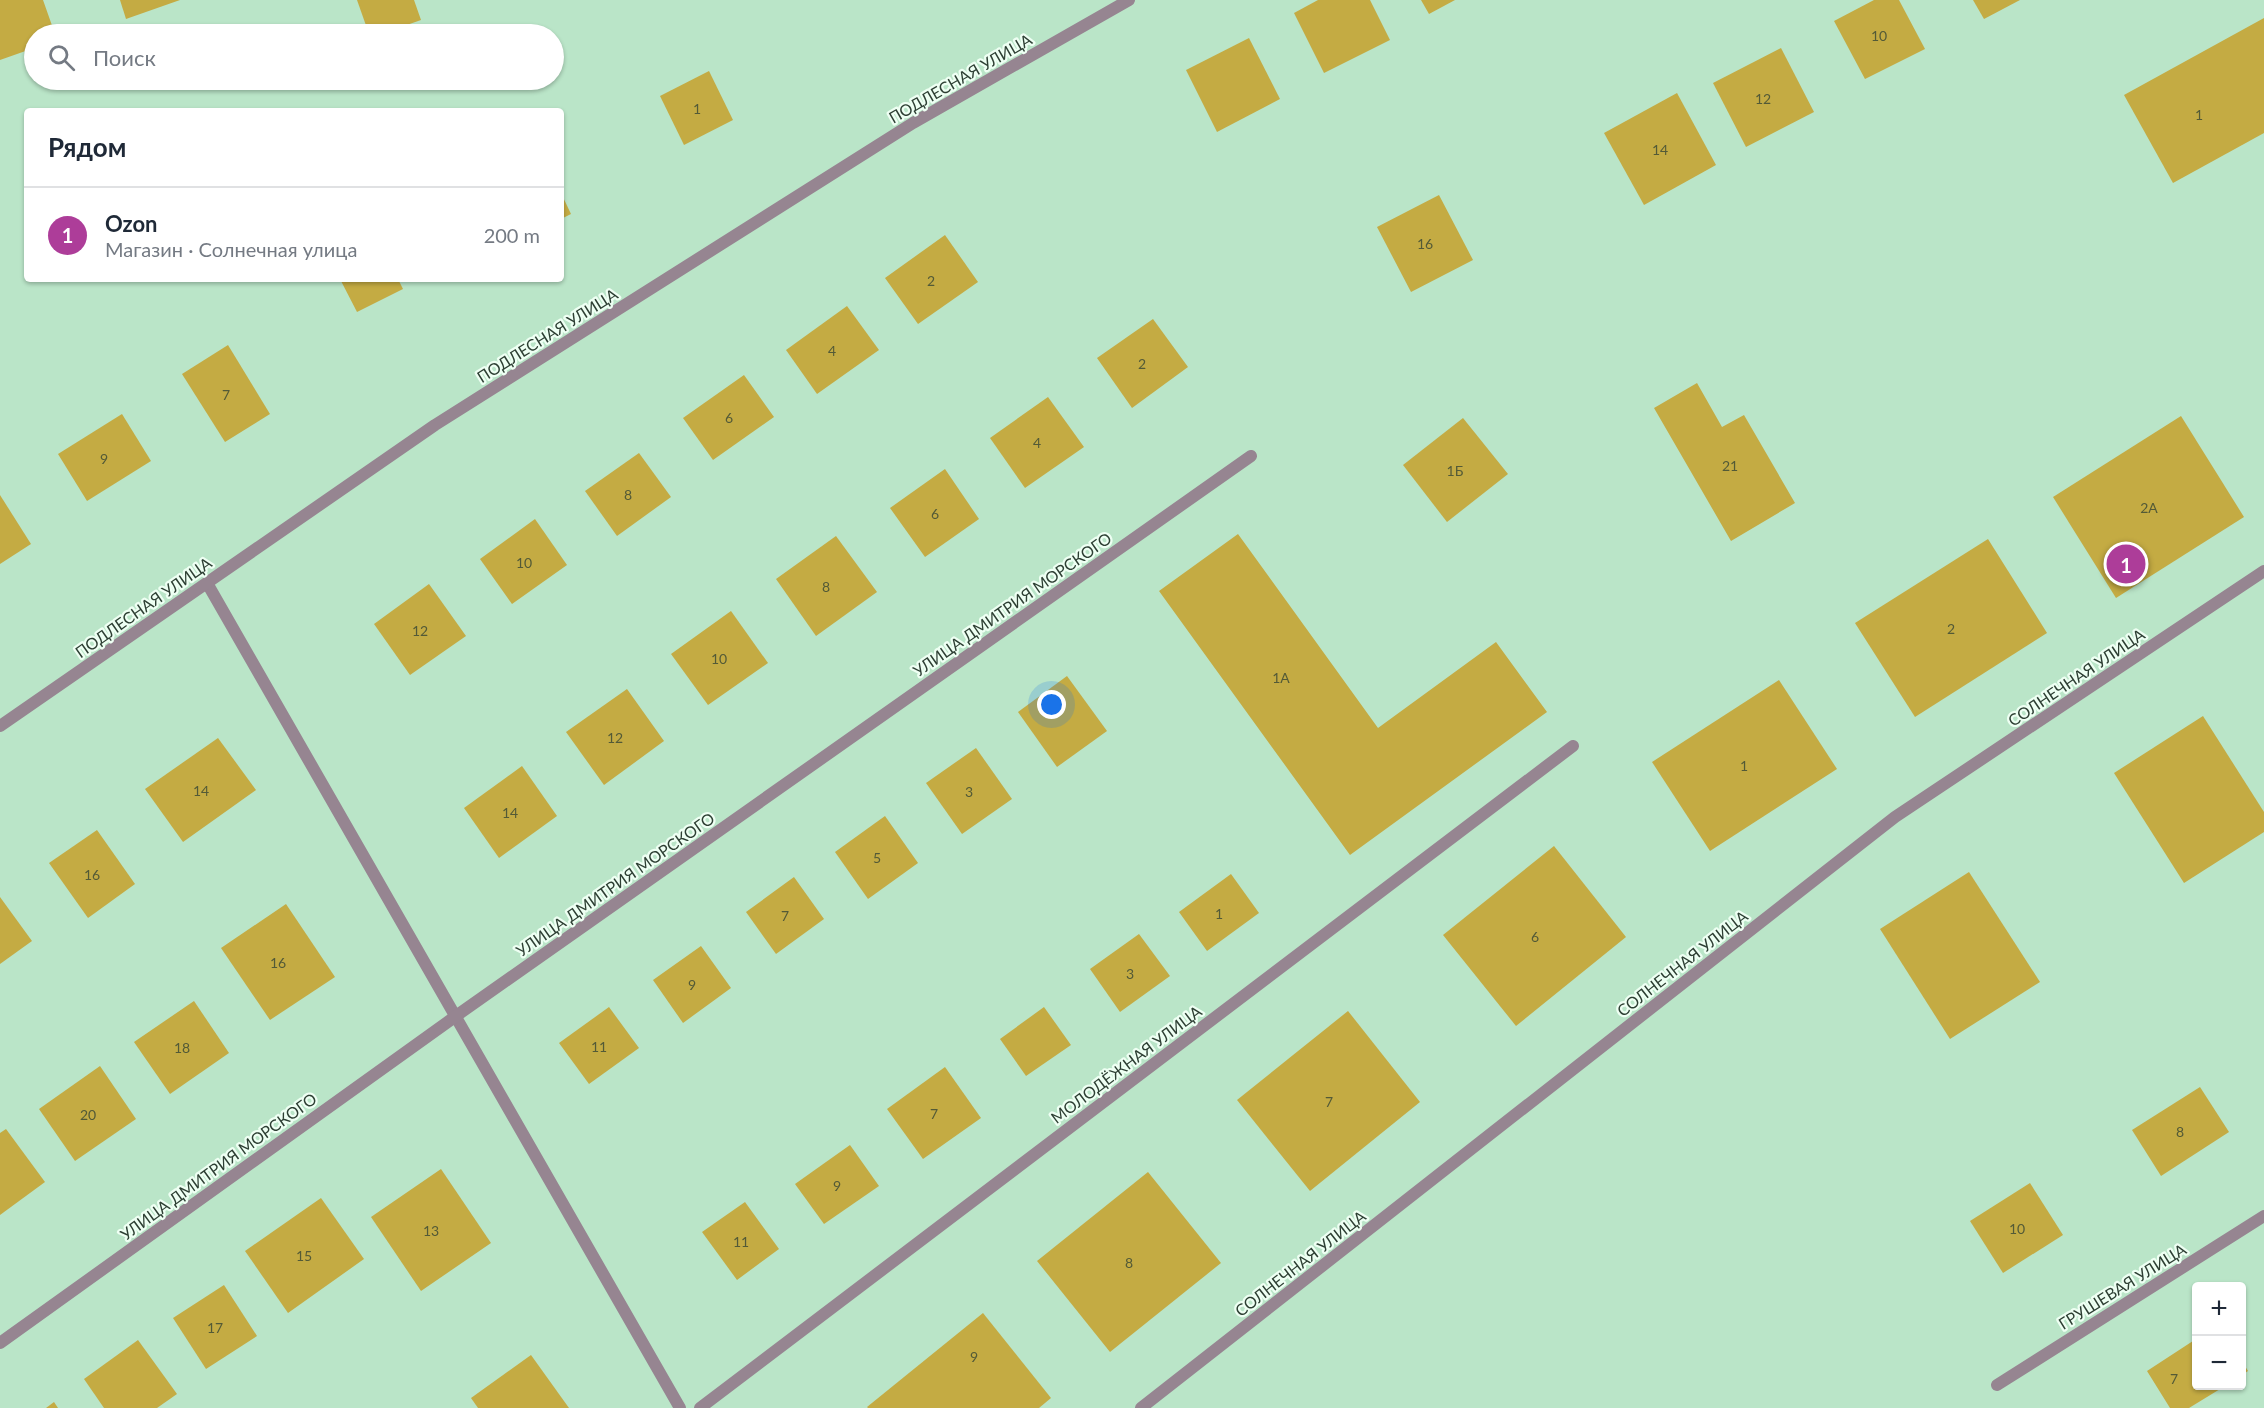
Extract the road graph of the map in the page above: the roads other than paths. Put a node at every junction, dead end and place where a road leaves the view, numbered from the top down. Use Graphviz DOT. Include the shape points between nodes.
graph roads {
  1 [pos="1130,0"];
  2 [pos="1251,456"];
  3 [pos="2264,571"];
  4 [pos="207,583"];
  5 [pos="0,726"];
  6 [pos="1573,746"];
  7 [pos="456,1016"];
  8 [pos="2264,1216"];
  9 [pos="0,1343"];
  10 [pos="1997,1384"];
  11 [pos="680,1408"];
  12 [pos="700,1408"];
  13 [pos="1141,1408"];
  1 -- 4 [label="street, ПОДЛЕСНАЯ УЛИЦА" via="893,135 435,425"];
  2 -- 7 [label="street, УЛИЦА ДМИТРИЯ МОРСКОГО"];
  3 -- 13 [label="street, СОЛНЕЧНАЯ УЛИЦА" via="1895,818"];
  4 -- 5 [label="street, ПОДЛЕСНАЯ УЛИЦА"];
  4 -- 7 [label="street"];
  6 -- 12 [label="street, МОЛОДЁЖНАЯ УЛИЦА"];
  7 -- 9 [label="street, УЛИЦА ДМИТРИЯ МОРСКОГО"];
  7 -- 11 [label="street"];
  8 -- 10 [label="street, ГРУШЕВАЯ УЛИЦА"];
}
